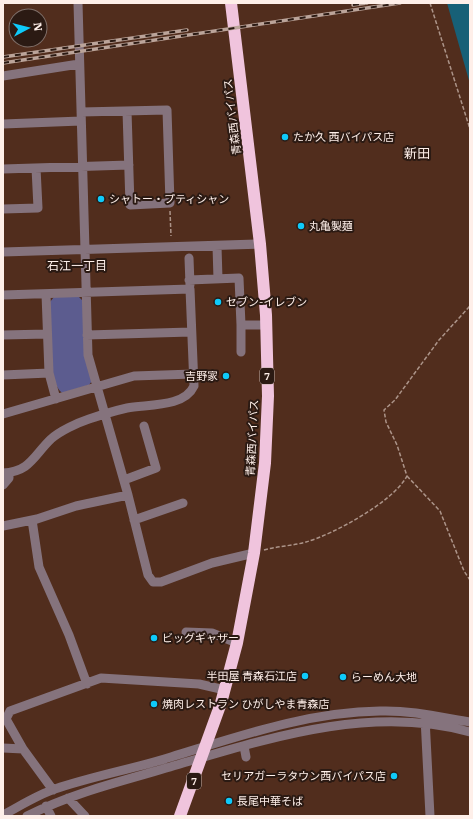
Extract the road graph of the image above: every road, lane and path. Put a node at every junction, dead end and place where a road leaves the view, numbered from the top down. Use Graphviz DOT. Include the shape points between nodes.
graph roads {
  1 [pos="78,3"];
  2 [pos="231,3"];
  3 [pos="430,3"];
  4 [pos="79,64"];
  5 [pos="3,76"];
  6 [pos="127,111"];
  7 [pos="81,117"];
  8 [pos="3,124"];
  9 [pos="470,128"];
  10 [pos="129,165"];
  11 [pos="82,167"];
  12 [pos="36,168"];
  13 [pos="3,170"];
  14 [pos="170,203"];
  15 [pos="3,209"];
  16 [pos="171,236"];
  17 [pos="260,244"];
  18 [pos="217,246"];
  19 [pos="85,249"];
  20 [pos="3,252"];
  21 [pos="189,258"];
  22 [pos="218,279"];
  23 [pos="190,285"];
  24 [pos="86,292"];
  25 [pos="46,294"];
  26 [pos="3,295"];
  27 [pos="470,306"];
  28 [pos="266,324"];
  29 [pos="241,325"];
  30 [pos="191,332"];
  31 [pos="47,334"];
  32 [pos="3,335"];
  33 [pos="87,335"];
  34 [pos="241,352"];
  35 [pos="49,373"];
  36 [pos="193,374"];
  37 [pos="3,375"];
  38 [pos="97,386"];
  39 [pos="56,399"];
  40 [pos="3,414"];
  41 [pos="106,414"];
  42 [pos="144,426"];
  43 [pos="6,473"];
  44 [pos="407,476"];
  45 [pos="124,480"];
  46 [pos="3,485"];
  47 [pos="128,495"];
  48 [pos="183,503"];
  49 [pos="32,520"];
  50 [pos="134,520"];
  51 [pos="3,526"];
  52 [pos="254,554"];
  53 [pos="470,580"];
  54 [pos="186,632"];
  55 [pos="237,643"];
  56 [pos="87,684"];
  57 [pos="225,690"];
  58 [pos="425,719"];
  59 [pos="470,722"];
  60 [pos="470,732"];
  61 [pos="206,745"];
  62 [pos="244,746"];
  63 [pos="3,748"];
  64 [pos="23,749"];
  65 [pos="202,757"];
  66 [pos="246,757"];
  67 [pos="53,790"];
  68 [pos="68,798"];
  69 [pos="46,806"];
  70 [pos="3,815"];
  71 [pos="28,816"];
  72 [pos="51,816"];
  73 [pos="85,816"];
  74 [pos="180,816"];
  75 [pos="430,816"];
  1 -- 4 [label="street"];
  2 -- 17 [label="highway, 青森西バイパス / 7"];
  3 -- 9 [label="path"];
  4 -- 5 [label="street"];
  4 -- 7 [label="street"];
  6 -- 7 [label="street"];
  6 -- 10 [label="street"];
  6 -- 14 [label="street" via="167,110"];
  7 -- 8 [label="street"];
  7 -- 11 [label="street"];
  10 -- 11 [label="street"];
  10 -- 14 [label="street" via="130,205"];
  11 -- 12 [label="street"];
  11 -- 19 [label="street"];
  12 -- 13 [label="street"];
  12 -- 15 [label="street" via="38,208"];
  14 -- 16 [label="path"];
  17 -- 18 [label="street"];
  17 -- 28 [label="highway, 青森西バイパス / 7"];
  18 -- 19 [label="street"];
  18 -- 22 [label="street"];
  19 -- 20 [label="street"];
  19 -- 24 [label="street"];
  21 -- 23 [label="street"];
  22 -- 23 [label="street"];
  22 -- 29 [label="street" via="239,278"];
  23 -- 24 [label="street"];
  23 -- 30 [label="street"];
  24 -- 25 [label="street"];
  24 -- 33 [label="street"];
  25 -- 26 [label="street"];
  25 -- 31 [label="street"];
  27 -- 44 [label="path" via="439,340 395,400 384,410 386,422"];
  28 -- 29 [label="street"];
  28 -- 52 [label="highway, 青森西バイパス / 7" via="268,396 265,456"];
  29 -- 34 [label="street"];
  30 -- 33 [label="street"];
  30 -- 36 [label="street"];
  31 -- 32 [label="street"];
  31 -- 35 [label="street"];
  33 -- 38 [label="street" via="88,355"];
  35 -- 37 [label="street"];
  35 -- 39 [label="street"];
  36 -- 38 [label="street" via="134,376"];
  36 -- 41 [label="street" via="194,386 191,392 172,403 126,408"];
  38 -- 39 [label="street"];
  38 -- 41 [label="street"];
  39 -- 40 [label="street"];
  41 -- 43 [label="street" via="86,420 60,433 20,471"];
  41 -- 45 [label="street"];
  42 -- 45 [label="street" via="156,468"];
  43 -- 46 [label="street" via="9,478"];
  44 -- 52 [label="path" via="401,487 384,502 352,521 306,542"];
  44 -- 53 [label="path" via="440,511"];
  45 -- 47 [label="street"];
  47 -- 49 [label="street" via="76,506"];
  47 -- 50 [label="street"];
  48 -- 50 [label="street"];
  49 -- 51 [label="street"];
  49 -- 56 [label="street" via="39,567"];
  50 -- 52 [label="street" via="148,575 153,582 161,582 212,563"];
  52 -- 55 [label="highway, 青森西バイパス / 7"];
  54 -- 55 [label="street" via="212,633"];
  55 -- 57 [label="highway, 青森西バイパス / 7"];
  56 -- 57 [label="street" via="102,678 198,684"];
  56 -- 64 [label="street" via="10,711 6,719"];
  57 -- 61 [label="highway, 青森西バイパス / 7"];
  58 -- 59 [label="street"];
  58 -- 60 [label="street"];
  58 -- 61 [label="street" via="381,711 331,715 293,722"];
  58 -- 62 [label="street" via="336,725 296,732"];
  58 -- 75 [label="street"];
  61 -- 65 [label="highway, 青森西バイパス / 7"];
  61 -- 67 [label="street"];
  62 -- 65 [label="street"];
  62 -- 66 [label="street"];
  63 -- 64 [label="street"];
  64 -- 67 [label="street"];
  65 -- 68 [label="street"];
  65 -- 74 [label="highway, 青森西バイパス / 7"];
  67 -- 70 [label="street"];
  68 -- 69 [label="street"];
  68 -- 73 [label="street"];
  69 -- 71 [label="street"];
  69 -- 72 [label="street"];
}
